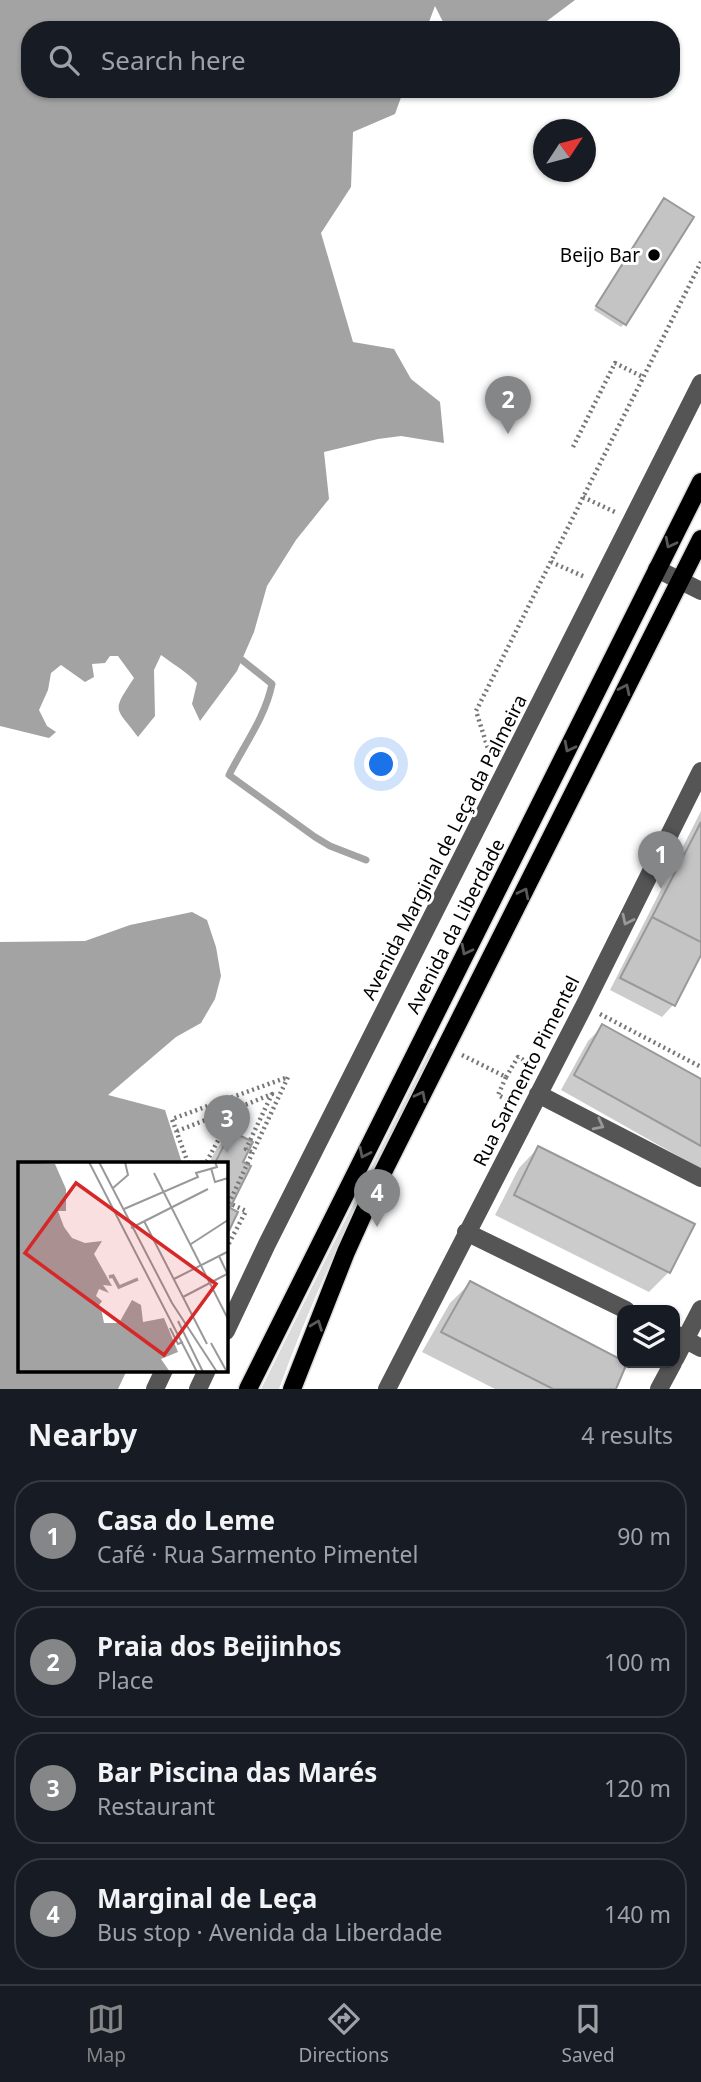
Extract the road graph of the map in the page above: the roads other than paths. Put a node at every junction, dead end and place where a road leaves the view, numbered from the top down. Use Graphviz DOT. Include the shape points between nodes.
graph roads {
  1 [pos="701,383"];
  2 [pos="701,482"];
  3 [pos="701,539"];
  4 [pos="657,569"];
  5 [pos="681,581"];
  6 [pos="701,591"];
  7 [pos="701,771"];
  8 [pos="538,1094"];
  9 [pos="701,1178"];
  10 [pos="466,1232"];
  11 [pos="617,1306"];
  12 [pos="701,1309"];
  13 [pos="228,1327"];
  14 [pos="680,1336"];
  15 [pos="701,1348"];
  16 [pos="670,1368"];
  17 [pos="163,1372"];
  18 [pos="206,1372"];
  19 [pos="155,1389"];
  20 [pos="198,1389"];
  21 [pos="248,1389"];
  22 [pos="292,1389"];
  23 [pos="387,1389"];
  24 [pos="659,1389"];
  1 -- 13 [label="street, Avenida Marginal de Leça da Palmeira"];
  2 -- 4 [label="main road, Avenida da Liberdade, one-way"];
  3 -- 5 [label="main road"];
  4 -- 5 [label="street"];
  4 -- 21 [label="main road, Avenida da Liberdade, one-way"];
  5 -- 6 [label="street"];
  22 -- 5 [label="main road, one-way" via="374,1189"];
  7 -- 8 [label="street, Rua Sarmento Pimentel, one-way"];
  8 -- 9 [label="street, one-way"];
  8 -- 10 [label="street, Rua Sarmento Pimentel"];
  10 -- 11 [label="street"];
  10 -- 23 [label="street, Rua Sarmento Pimentel"];
  12 -- 14 [label="street"];
  14 -- 15 [label="street"];
  16 -- 24 [label="street"];
  17 -- 19 [label="street"];
  18 -- 20 [label="street"];
}
